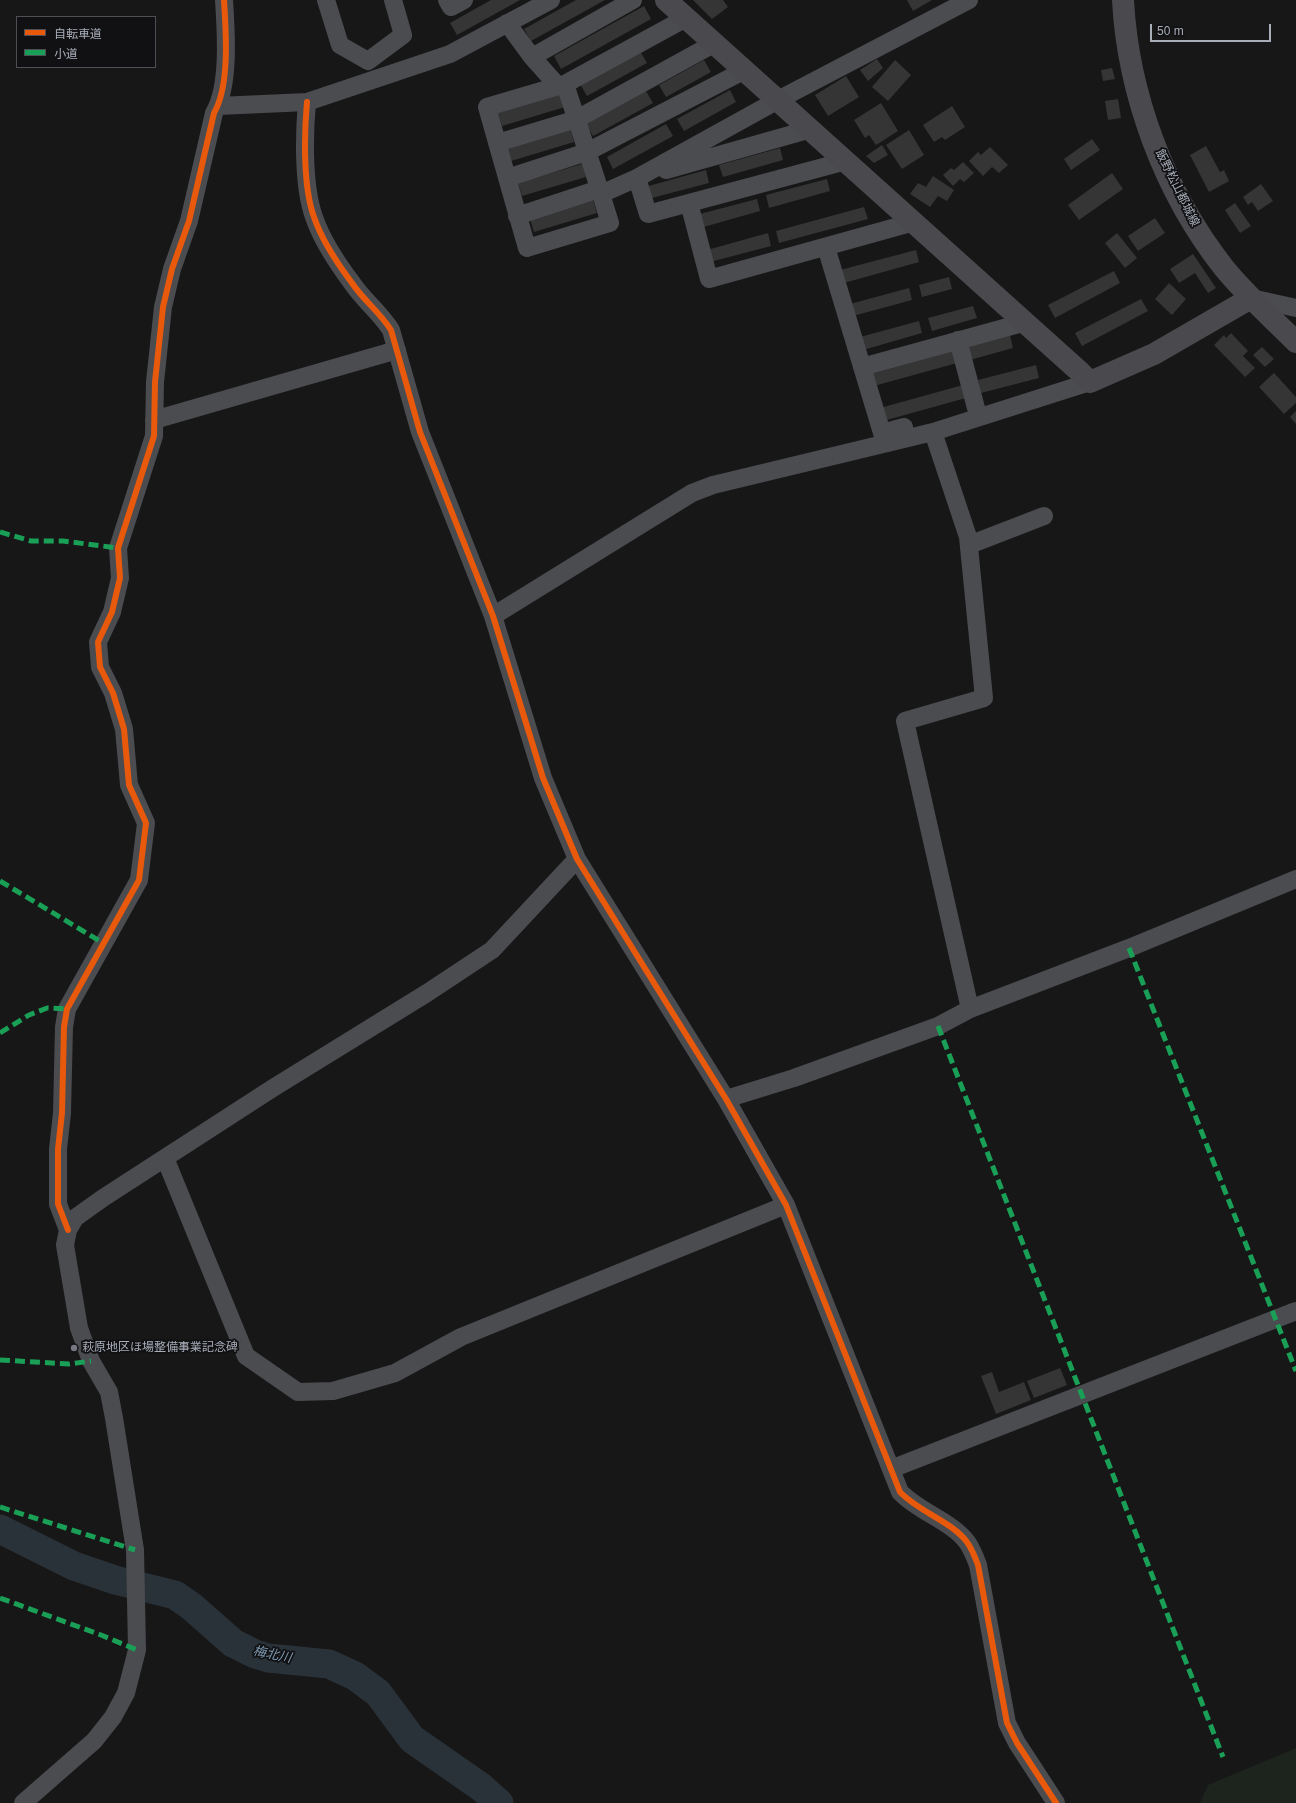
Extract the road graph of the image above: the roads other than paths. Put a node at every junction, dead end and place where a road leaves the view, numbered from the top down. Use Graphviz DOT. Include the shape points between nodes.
graph roads {
  1 [pos="224,0"];
  2 [pos="326,0"];
  3 [pos="393,0"];
  4 [pos="447,0"];
  5 [pos="464,0"];
  6 [pos="552,0"];
  7 [pos="633,0"];
  8 [pos="666,0"];
  9 [pos="969,0"];
  10 [pos="1123,0"];
  11 [pos="686,18"];
  12 [pos="507,23"];
  13 [pos="715,43"];
  14 [pos="532,57"];
  15 [pos="745,70"];
  16 [pos="562,85"];
  17 [pos="778,100"];
  18 [pos="307,102"];
  19 [pos="218,106"];
  20 [pos="577,119"];
  21 [pos="811,129"];
  22 [pos="497,143"];
  23 [pos="587,152"];
  24 [pos="846,161"];
  25 [pos="507,178"];
  26 [pos="637,178"];
  27 [pos="600,192"];
  28 [pos="689,203"];
  29 [pos="517,216"];
  30 [pos="914,222"];
  31 [pos="826,246"];
  32 [pos="1251,298"];
  33 [pos="1296,308"];
  34 [pos="1026,322"];
  35 [pos="958,340"];
  36 [pos="1296,342"];
  37 [pos="397,350"];
  38 [pos="862,367"];
  39 [pos="1057,380"];
  40 [pos="1090,382"];
  41 [pos="976,408"];
  42 [pos="154,420"];
  43 [pos="933,432"];
  44 [pos="1044,516"];
  45 [pos="969,545"];
  46 [pos="493,616"];
  47 [pos="577,859"];
  48 [pos="1296,879"];
  49 [pos="970,1008"];
  50 [pos="726,1099"];
  51 [pos="165,1158"];
  52 [pos="786,1205"];
  53 [pos="68,1230"];
  54 [pos="1296,1311"];
  55 [pos="891,1469"];
  56 [pos="23,1803"];
  57 [pos="1056,1803"];
  1 -- 19 [label="street" via="225,71"];
  2 -- 3 [label="street" via="340,45 368,62 403,35"];
  4 -- 5 [label="street" via="451,7"];
  6 -- 12 [label="street"];
  7 -- 14 [label="street"];
  8 -- 11 [label="street"];
  9 -- 17 [label="street"];
  10 -- 32 [label="street, 飯野松山都城線" via="1124,24 1134,76 1163,164 1196,227 1224,268"];
  11 -- 13 [label="street"];
  11 -- 16 [label="street"];
  12 -- 14 [label="street"];
  12 -- 18 [label="street" via="450,54"];
  13 -- 15 [label="street"];
  13 -- 20 [label="street"];
  14 -- 16 [label="street"];
  15 -- 17 [label="street"];
  15 -- 23 [label="street"];
  16 -- 20 [label="street"];
  16 -- 22 [label="street" via="487,107"];
  17 -- 21 [label="street"];
  17 -- 26 [label="street"];
  18 -- 19 [label="street"];
  18 -- 37 [label="street" via="307,188 314,217 332,253 352,284 382,315 391,330"];
  19 -- 42 [label="street" via="214,113 189,221 172,269 163,307 155,382"];
  20 -- 22 [label="street"];
  20 -- 23 [label="street"];
  21 -- 24 [label="street"];
  21 -- 26 [label="street"];
  22 -- 25 [label="street"];
  23 -- 25 [label="street"];
  23 -- 27 [label="street"];
  24 -- 28 [label="street"];
  24 -- 30 [label="street"];
  25 -- 29 [label="street"];
  26 -- 27 [label="street"];
  26 -- 28 [label="street" via="648,214"];
  27 -- 29 [label="street"];
  27 -- 29 [label="street" via="610,223 527,248"];
  28 -- 31 [label="street" via="709,279"];
  30 -- 31 [label="street"];
  30 -- 34 [label="street"];
  31 -- 38 [label="street"];
  32 -- 33 [label="street"];
  32 -- 36 [label="street, 飯野松山都城線"];
  32 -- 40 [label="street" via="1154,354"];
  34 -- 35 [label="street"];
  34 -- 40 [label="street"];
  35 -- 38 [label="street"];
  35 -- 41 [label="street"];
  37 -- 42 [label="street"];
  37 -- 46 [label="street" via="420,432"];
  38 -- 41 [label="street" via="882,433"];
  39 -- 41 [label="street"];
  40 -- 43 [label="street"];
  42 -- 53 [label="street" via="154,436 118,548 120,578 112,612 98,642 100,667 113,693 124,729 129,785 146,823 139,880 67,1009 58,1149 58,1204"];
  43 -- 45 [label="street"];
  43 -- 46 [label="street" via="713,485 692,493"];
  44 -- 45 [label="street"];
  45 -- 49 [label="street" via="984,698 905,721"];
  46 -- 47 [label="street" via="543,778"];
  47 -- 50 [label="street"];
  47 -- 51 [label="street" via="492,950 427,994 273,1088"];
  48 -- 49 [label="street" via="1129,948"];
  49 -- 50 [label="street" via="938,1026 794,1078"];
  50 -- 52 [label="street"];
  51 -- 52 [label="street" via="246,1356 298,1392 333,1391 395,1373 461,1337"];
  51 -- 53 [label="street" via="75,1218"];
  52 -- 55 [label="street"];
  53 -- 56 [label="street" via="65,1245 79,1328 91,1361 109,1392 135,1550 137,1650 126,1693 113,1717 94,1741"];
  54 -- 55 [label="street"];
  55 -- 57 [label="street" via="900,1492 909,1501 955,1531 973,1552 978,1565 1007,1723"];
}
